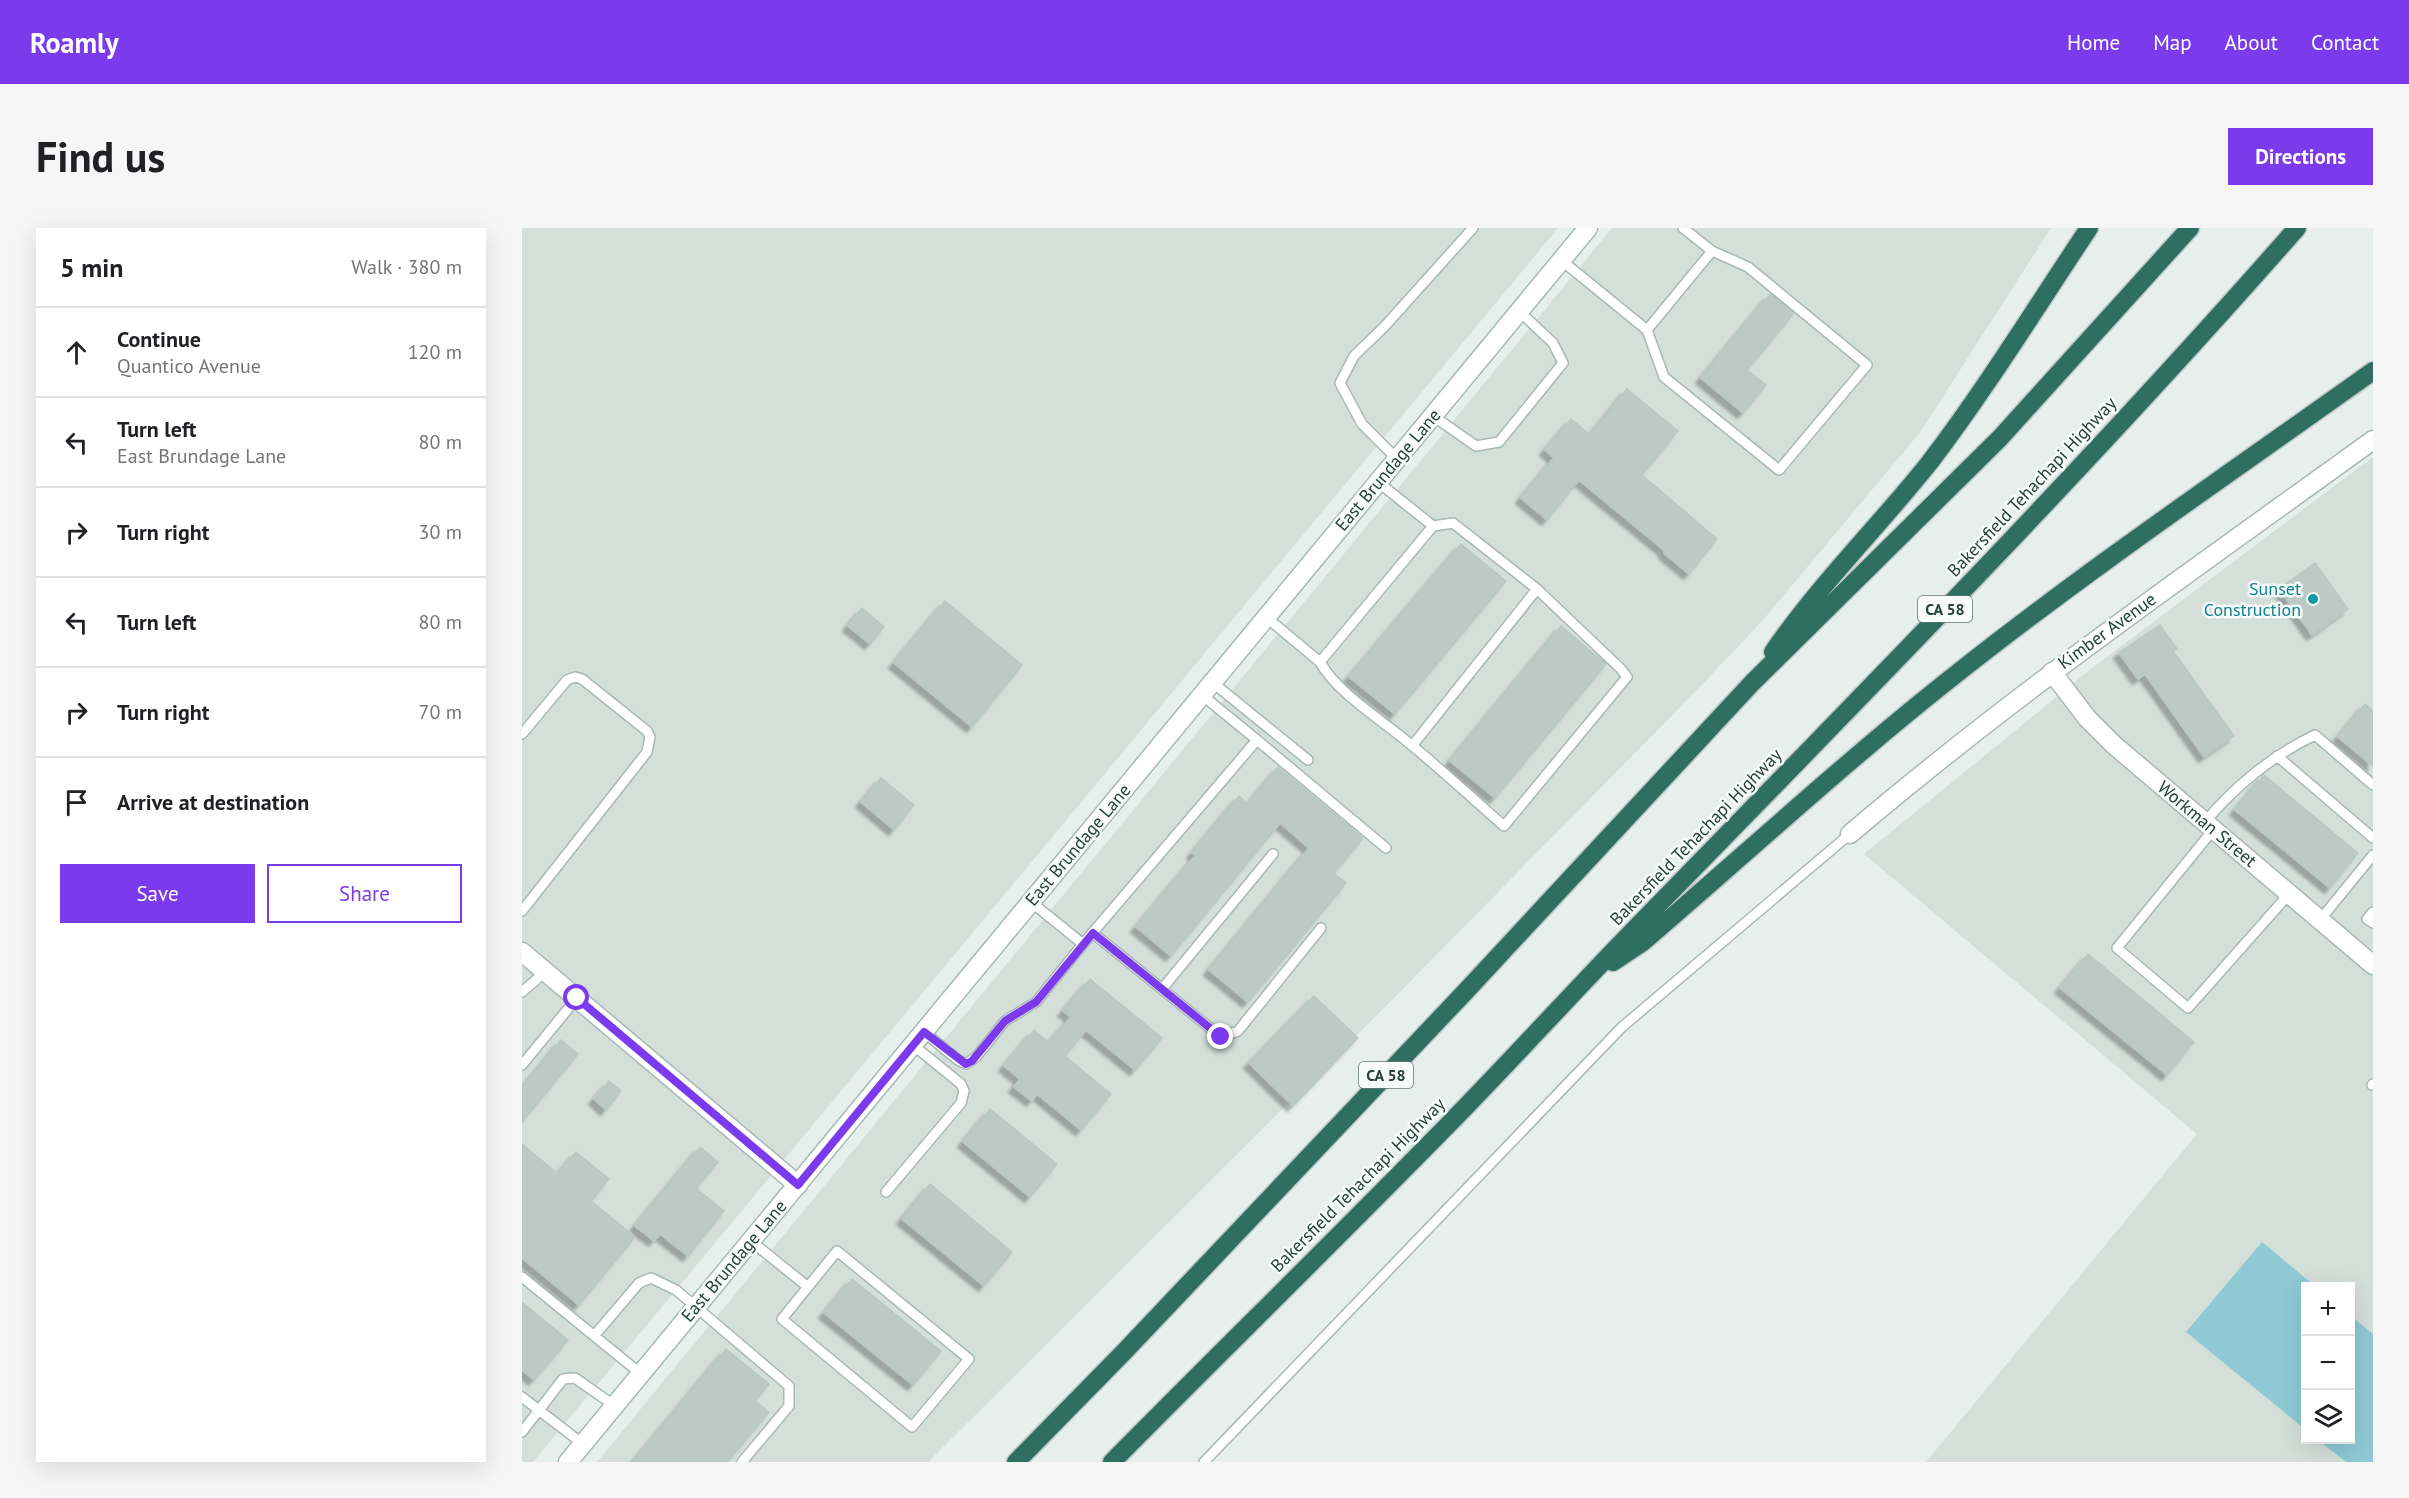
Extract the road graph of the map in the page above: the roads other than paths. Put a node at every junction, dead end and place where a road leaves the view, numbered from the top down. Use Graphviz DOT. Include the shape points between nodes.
graph roads {
  1 [pos="1473,228"];
  2 [pos="1588,228"];
  3 [pos="1683,228"];
  4 [pos="2089,228"];
  5 [pos="2190,228"];
  6 [pos="2297,228"];
  7 [pos="1712,251"];
  8 [pos="1561,260"];
  9 [pos="1519,311"];
  10 [pos="1647,330"];
  11 [pos="2373,371"];
  12 [pos="1433,416"];
  13 [pos="2373,440"];
  14 [pos="1397,459"];
  15 [pos="1378,482"];
  16 [pos="1433,526"];
  17 [pos="1537,589"];
  18 [pos="1266,617"];
  19 [pos="1320,662"];
  20 [pos="2052,672"];
  21 [pos="1752,683"];
  22 [pos="1207,689"];
  23 [pos="522,734"];
  24 [pos="1257,740"];
  25 [pos="1412,746"];
  26 [pos="2277,756"];
  27 [pos="1308,760"];
  28 [pos="2373,785"];
  29 [pos="2209,826"];
  30 [pos="1850,834"];
  31 [pos="2373,838"];
  32 [pos="1386,848"];
  33 [pos="1274,854"];
  34 [pos="2373,855"];
  35 [pos="2289,894"];
  36 [pos="1031,902"];
  37 [pos="522,911"];
  38 [pos="2373,912"];
  39 [pos="2320,920"];
  40 [pos="2373,923"];
  41 [pos="1321,928"];
  42 [pos="1093,933"];
  43 [pos="1083,944"];
  44 [pos="522,952"];
  45 [pos="2373,965"];
  46 [pos="545,972"];
  47 [pos="1584,982"];
  48 [pos="1162,989"];
  49 [pos="522,992"];
  50 [pos="577,998"];
  51 [pos="919,1038"];
  52 [pos="522,1065"];
  53 [pos="798,1185"];
  54 [pos="886,1192"];
  55 [pos="751,1241"];
  56 [pos="522,1277"];
  57 [pos="808,1287"];
  58 [pos="695,1308"];
  59 [pos="594,1336"];
  60 [pos="641,1374"];
  61 [pos="522,1397"];
  62 [pos="615,1406"];
  63 [pos="538,1410"];
  64 [pos="522,1432"];
  65 [pos="583,1444"];
  66 [pos="568,1462"];
  67 [pos="742,1462"];
  68 [pos="1016,1462"];
  69 [pos="1112,1462"];
  70 [pos="1204,1462"];
  1 -- 14 [label="lane" via="1354,356 1340,383 1362,424"];
  2 -- 8 [label="main road, East Brundage Lane"];
  3 -- 7 [label="lane"];
  4 -- 21 [label="highway" via="1930,460 1793,623"];
  5 -- 21 [label="highway, CA 58" via="2000,438"];
  6 -- 47 [label="highway, Bakersfield Tehachapi Highway / CA 58" via="2038,512"];
  7 -- 10 [label="lane"];
  7 -- 10 [label="lane" via="1748,267 1867,365 1779,470 1664,377"];
  8 -- 9 [label="main road, East Brundage Lane"];
  8 -- 10 [label="lane"];
  9 -- 12 [label="main road, East Brundage Lane"];
  9 -- 12 [label="lane" via="1553,343 1563,363 1499,442 1476,446"];
  11 -- 47 [label="highway" via="1955,675 1857,754 1643,942"];
  12 -- 14 [label="main road, East Brundage Lane"];
  13 -- 20 [label="main road, Kimber Avenue"];
  14 -- 15 [label="main road, East Brundage Lane"];
  15 -- 16 [label="lane"];
  15 -- 18 [label="main road, East Brundage Lane"];
  16 -- 17 [label="lane" via="1453,523"];
  16 -- 19 [label="lane"];
  17 -- 25 [label="lane"];
  17 -- 25 [label="lane" via="1628,678 1504,826"];
  18 -- 19 [label="lane"];
  18 -- 22 [label="main road, East Brundage Lane"];
  19 -- 25 [label="lane" via="1344,690"];
  20 -- 29 [label="main road, Workman Street" via="2087,718 2114,745"];
  20 -- 30 [label="main road, Kimber Avenue"];
  21 -- 68 [label="highway, CA 58" via="1466,991"];
  22 -- 24 [label="lane"];
  22 -- 27 [label="lane"];
  22 -- 36 [label="main road, East Brundage Lane"];
  23 -- 37 [label="lane" via="567,680 575,677 650,737 647,752"];
  24 -- 32 [label="lane"];
  24 -- 42 [label="lane"];
  26 -- 28 [label="lane" via="2315,735"];
  26 -- 29 [label="lane" via="2222,802"];
  26 -- 31 [label="lane"];
  29 -- 35 [label="main road, Workman Street"];
  29 -- 35 [label="lane" via="2117,948 2188,1008"];
  30 -- 70 [label="lane" via="1622,1027"];
  33 -- 48 [label="lane"];
  34 -- 39 [label="lane"];
  35 -- 39 [label="main road, Workman Street"];
  36 -- 43 [label="lane"];
  36 -- 51 [label="main road, East Brundage Lane"];
  38 -- 40 [label="lane" via="2367,919"];
  39 -- 45 [label="main road, Workman Street"];
  41 -- 48 [label="lane" via="1238,1031 1221,1037"];
  42 -- 43 [label="lane"];
  42 -- 48 [label="lane"];
  43 -- 51 [label="lane" via="1036,1002 1005,1021 972,1061 966,1064"];
  44 -- 46 [label="main road"];
  46 -- 49 [label="lane"];
  46 -- 50 [label="main road"];
  47 -- 69 [label="highway, Bakersfield Tehachapi Highway / CA 58" via="1448,1126"];
  50 -- 52 [label="lane"];
  50 -- 53 [label="main road"];
  51 -- 53 [label="main road, East Brundage Lane"];
  51 -- 54 [label="lane" via="961,1083 962,1103"];
  53 -- 55 [label="main road, East Brundage Lane"];
  55 -- 57 [label="lane"];
  55 -- 58 [label="main road, East Brundage Lane"];
  56 -- 59 [label="lane"];
  57 -- 57 [label="lane" via="782,1319 912,1426 969,1359 837,1251"];
  58 -- 59 [label="lane" via="676,1290 651,1278 639,1283"];
  58 -- 60 [label="main road, East Brundage Lane"];
  58 -- 67 [label="lane" via="789,1386 789,1406"];
  59 -- 60 [label="lane"];
  60 -- 62 [label="main road, East Brundage Lane"];
  61 -- 63 [label="lane"];
  62 -- 63 [label="lane" via="575,1378 562,1380"];
  62 -- 65 [label="main road, East Brundage Lane"];
  63 -- 64 [label="lane"];
  63 -- 65 [label="lane"];
  65 -- 66 [label="main road, East Brundage Lane"];
}
